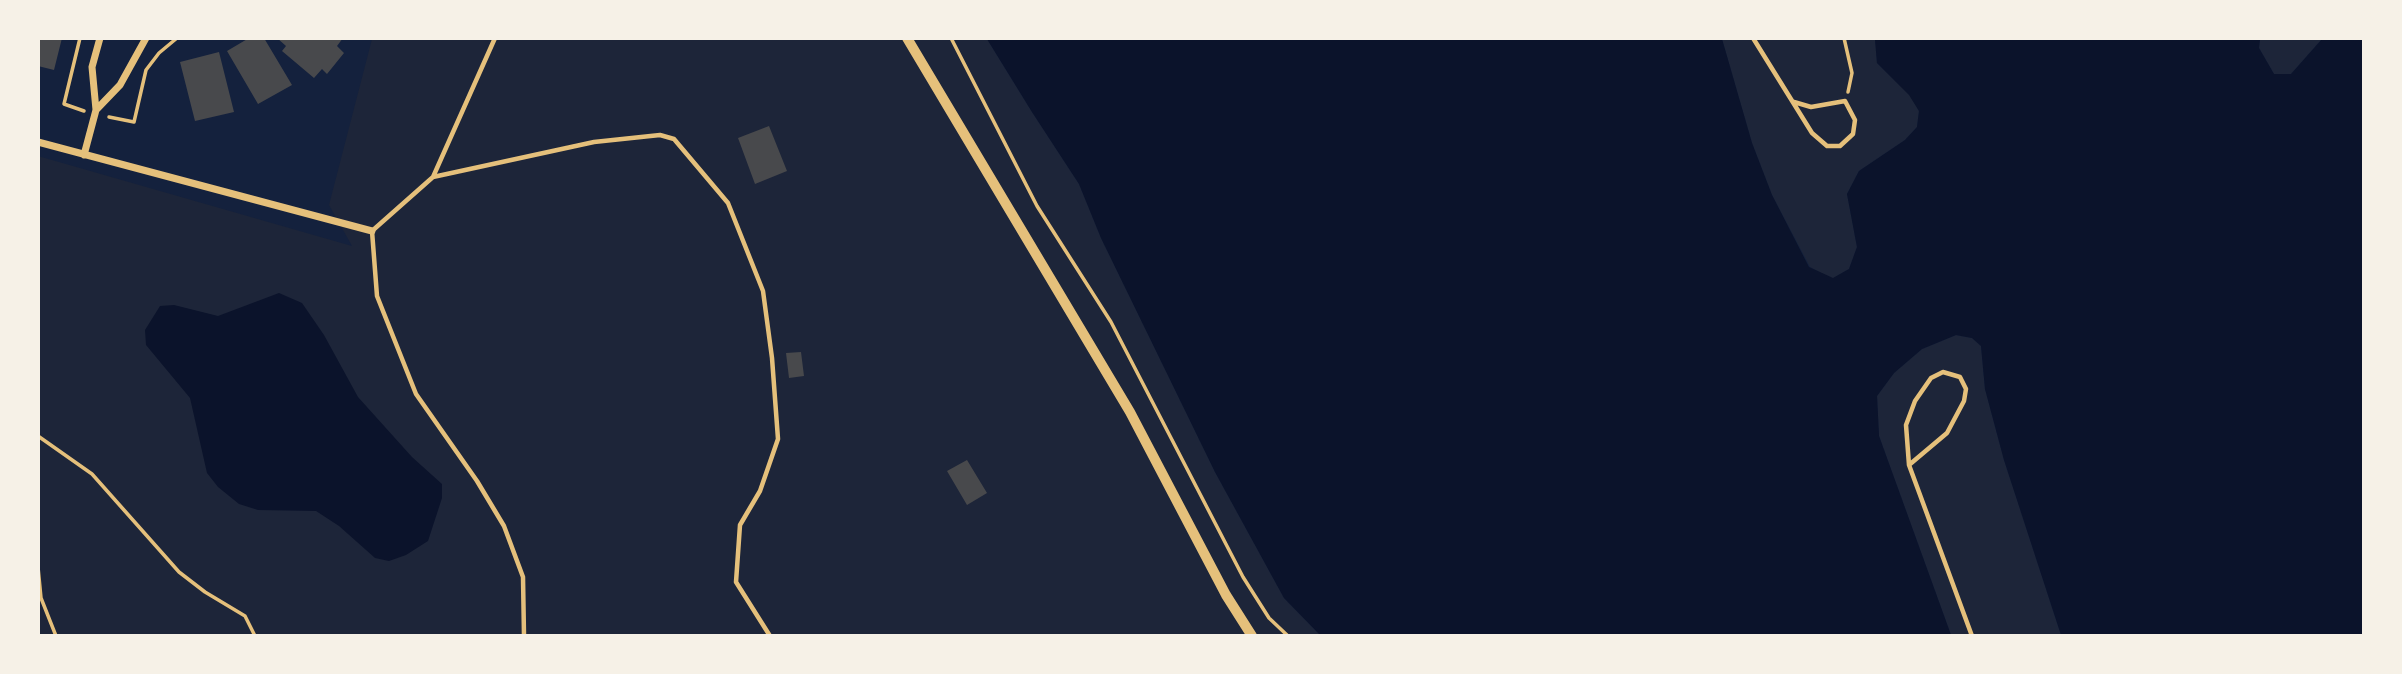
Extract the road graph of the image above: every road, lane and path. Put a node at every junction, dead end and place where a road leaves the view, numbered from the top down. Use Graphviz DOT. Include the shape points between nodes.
graph roads {
  1 [pos="80,38"];
  2 [pos="100,38"];
  3 [pos="146,38"];
  4 [pos="177,38"];
  5 [pos="495,38"];
  6 [pos="906,38"];
  7 [pos="951,38"];
  8 [pos="1753,38"];
  9 [pos="1844,38"];
  10 [pos="1845,100"];
  11 [pos="1794,102"];
  12 [pos="95,112"];
  13 [pos="38,142"];
  14 [pos="85,155"];
  15 [pos="433,177"];
  16 [pos="372,231"];
  17 [pos="38,436"];
  18 [pos="1909,465"];
  19 [pos="38,567"];
  20 [pos="56,635"];
  21 [pos="255,635"];
  22 [pos="524,635"];
  23 [pos="769,635"];
  24 [pos="1252,635"];
  25 [pos="1289,635"];
  26 [pos="1972,635"];
  1 -- 12 [label="path" via="64,104"];
  2 -- 12 [label="street" via="92,67"];
  3 -- 12 [label="street" via="120,85"];
  4 -- 12 [label="path" via="146,70 134,122"];
  5 -- 15 [label="lane"];
  6 -- 24 [label="street" via="1129,412"];
  7 -- 25 [label="path" via="1037,206 1117,334 1243,577 1269,618"];
  8 -- 11 [label="lane"];
  9 -- 10 [label="path" via="1852,73"];
  10 -- 11 [label="lane" via="1811,107"];
  10 -- 11 [label="lane" via="1855,120 1853,134 1840,146 1827,146 1812,133"];
  12 -- 14 [label="street"];
  13 -- 14 [label="street"];
  14 -- 16 [label="street"];
  15 -- 16 [label="lane"];
  15 -- 23 [label="lane" via="594,142 660,135 674,139 728,204 763,291 772,358 778,439 760,491 740,525 736,582"];
  16 -- 22 [label="lane" via="377,296 416,394 477,481 509,539 523,577"];
  17 -- 21 [label="path" via="92,474 179,572 245,616"];
  18 -- 18 [label="lane" via="1906,425 1915,401 1931,378 1943,372 1960,377 1966,389 1964,401 1947,433"];
  18 -- 26 [label="lane"];
  19 -- 20 [label="path" via="41,598"];
}
